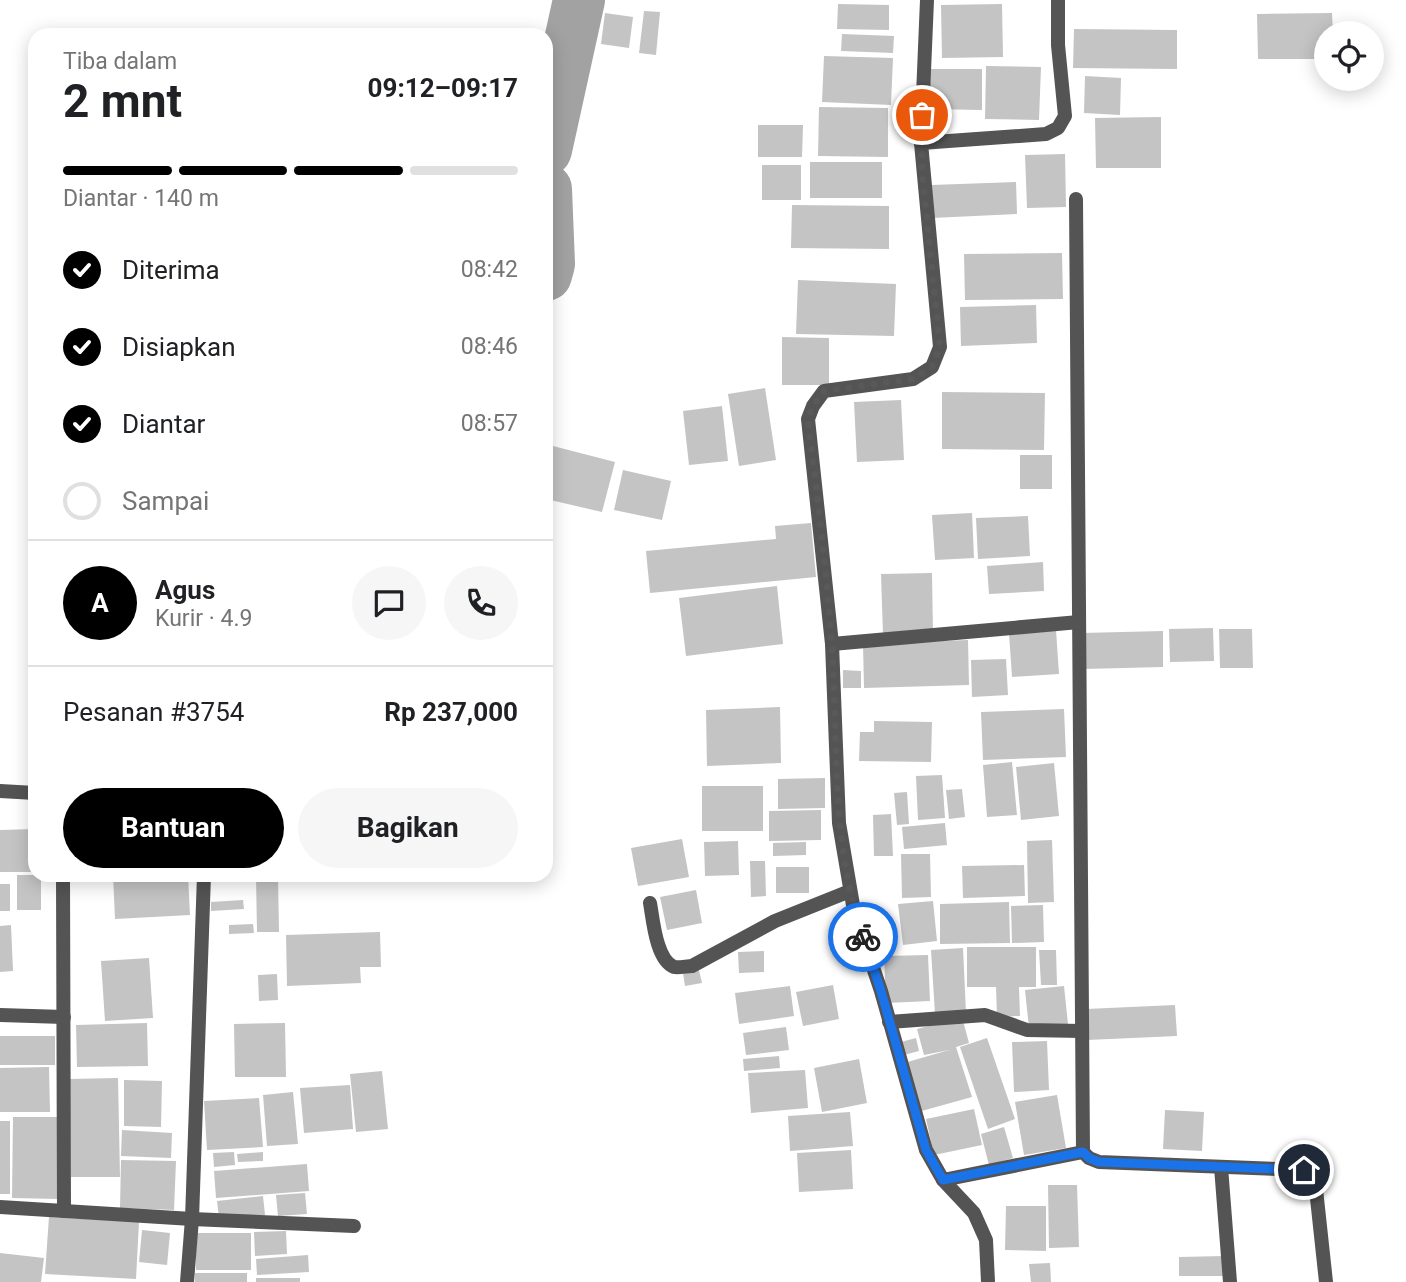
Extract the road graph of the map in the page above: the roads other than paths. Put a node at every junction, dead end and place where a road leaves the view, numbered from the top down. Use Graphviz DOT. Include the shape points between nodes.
graph roads {
  1 [pos="927,0"];
  2 [pos="1058,0"];
  3 [pos="921,143"];
  4 [pos="1076,199"];
  5 [pos="1079,622"];
  6 [pos="832,645"];
  7 [pos="0,791"];
  8 [pos="28,793"];
  9 [pos="64,882"];
  10 [pos="204,882"];
  11 [pos="850,891"];
  12 [pos="650,903"];
  13 [pos="0,1015"];
  14 [pos="64,1017"];
  15 [pos="889,1022"];
  16 [pos="1082,1031"];
  17 [pos="1083,1152"];
  18 [pos="1221,1167"];
  19 [pos="943,1180"];
  20 [pos="0,1207"];
  21 [pos="64,1211"];
  22 [pos="192,1219"];
  23 [pos="354,1226"];
  24 [pos="187,1282"];
  25 [pos="988,1282"];
  26 [pos="1230,1282"];
  27 [pos="1326,1282"];
  1 -- 3 [label="street"];
  2 -- 3 [label="street" via="1065,116 1058,128 1046,134"];
  3 -- 6 [label="street" via="940,347 932,367 913,379 824,391 808,419"];
  4 -- 5 [label="street"];
  5 -- 6 [label="street"];
  5 -- 16 [label="street"];
  6 -- 11 [label="street" via="839,823"];
  7 -- 8 [label="street"];
  9 -- 14 [label="street"];
  10 -- 22 [label="street"];
  11 -- 12 [label="street" via="775,921 682,967 674,967 660,951"];
  11 -- 15 [label="street"];
  13 -- 14 [label="street"];
  14 -- 21 [label="street"];
  15 -- 16 [label="street" via="985,1015 1027,1030"];
  15 -- 19 [label="street" via="926,1150"];
  16 -- 17 [label="street"];
  17 -- 18 [label="street" via="1099,1162"];
  17 -- 19 [label="street"];
  18 -- 26 [label="street"];
  18 -- 27 [label="street" via="1312,1174"];
  19 -- 25 [label="street" via="974,1213 986,1240"];
  20 -- 21 [label="street"];
  21 -- 22 [label="street"];
  22 -- 23 [label="street"];
  22 -- 24 [label="street"];
}
